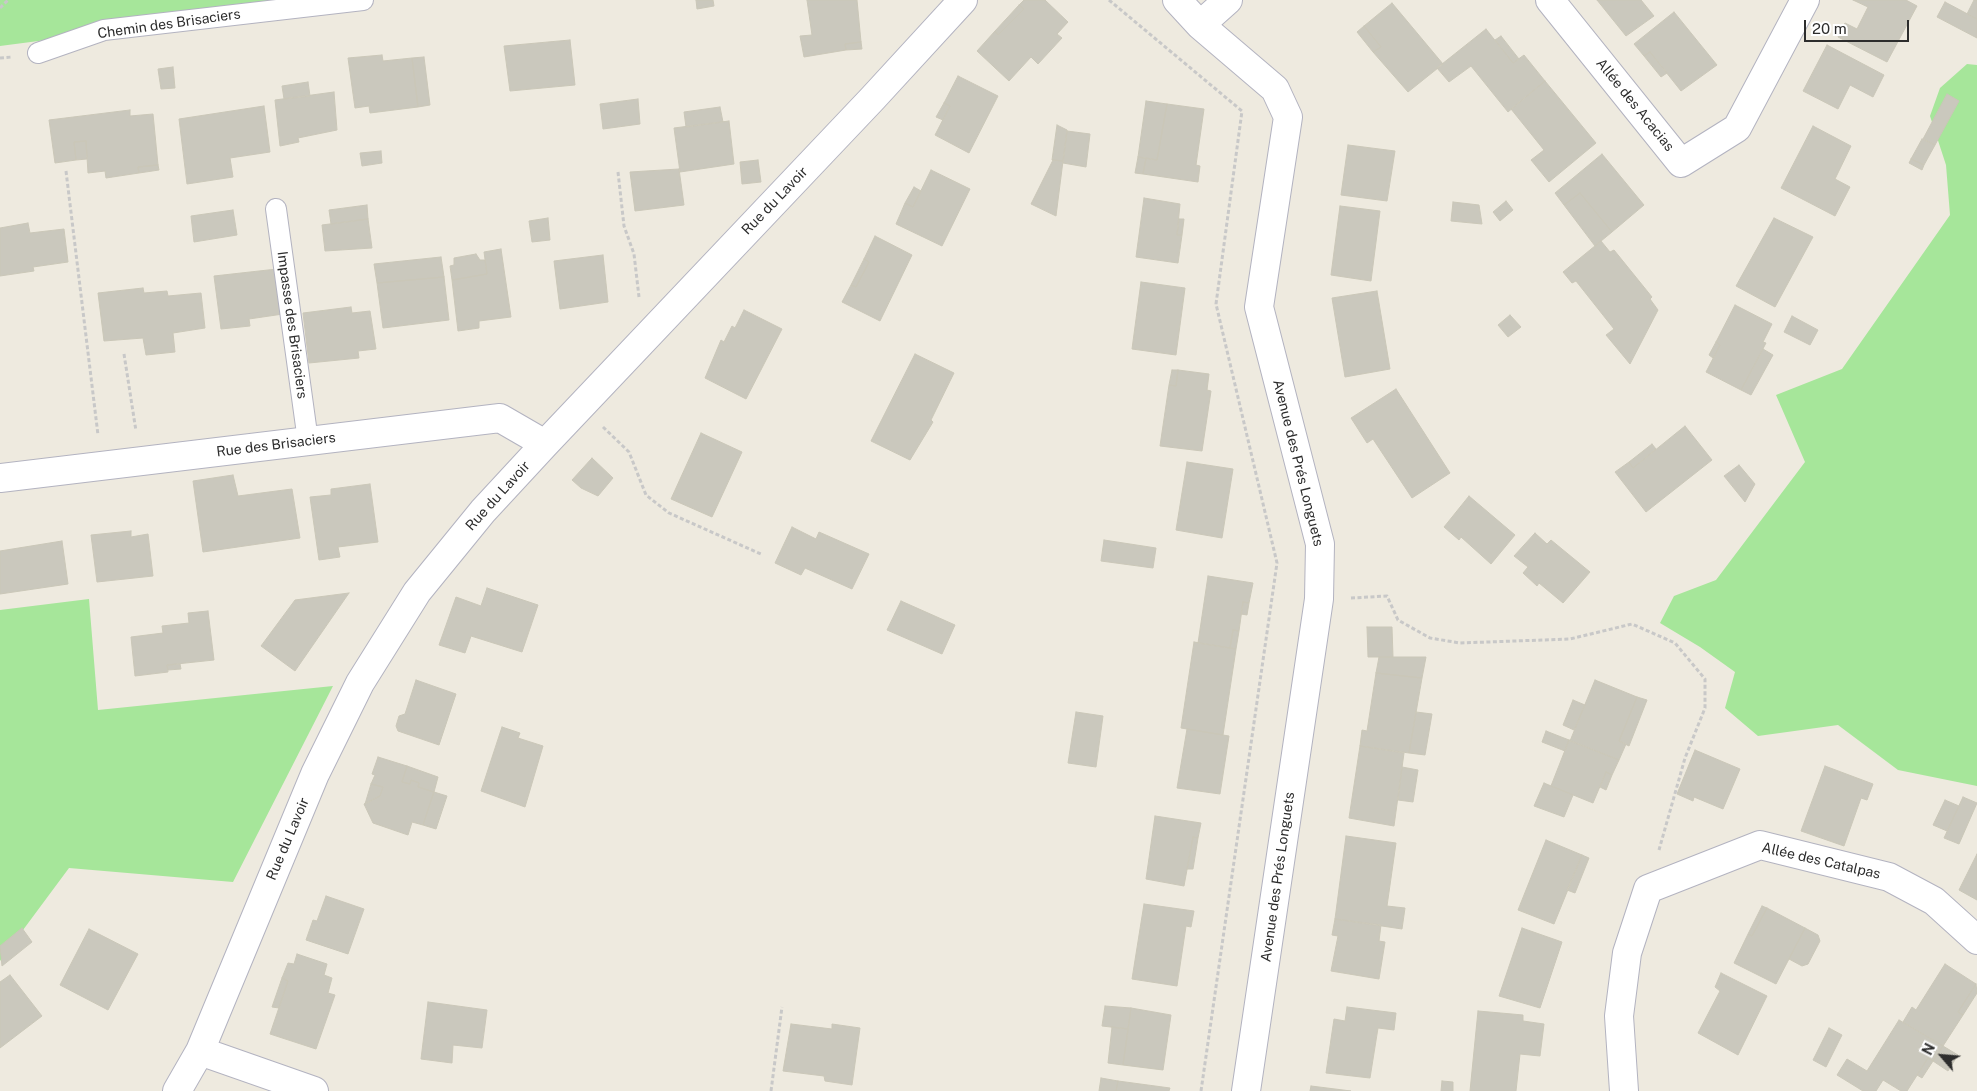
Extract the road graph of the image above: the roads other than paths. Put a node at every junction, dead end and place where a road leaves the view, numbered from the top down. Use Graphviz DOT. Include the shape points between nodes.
graph roads {
  1 [pos="363,0"];
  2 [pos="963,0"];
  3 [pos="1177,0"];
  4 [pos="1228,0"];
  5 [pos="1550,0"];
  6 [pos="1805,0"];
  7 [pos="1200,25"];
  8 [pos="38,53"];
  9 [pos="276,209"];
  10 [pos="308,441"];
  11 [pos="545,444"];
  12 [pos="0,478"];
  13 [pos="1977,940"];
  14 [pos="200,1051"];
  15 [pos="178,1091"];
  16 [pos="314,1091"];
  17 [pos="1246,1091"];
  18 [pos="1624,1091"];
  1 -- 8 [label="lane, Chemin des Brisaciers" via="104,30"];
  2 -- 11 [label="street, Rue du Lavoir"];
  3 -- 7 [label="street, Avenue des Prés Longuets"];
  4 -- 7 [label="street"];
  5 -- 6 [label="street, Allée des Acacias" via="1681,162 1737,128"];
  7 -- 17 [label="street, Avenue des Prés Longuets" via="1275,89 1288,117 1259,307 1320,544 1320,599"];
  9 -- 10 [label="lane, Impasse des Brisaciers"];
  10 -- 11 [label="street, Rue des Brisaciers" via="500,418"];
  10 -- 12 [label="street, Rue des Brisaciers"];
  11 -- 14 [label="street, Rue du Lavoir" via="483,511 417,592 360,683 315,774"];
  13 -- 18 [label="street, Allée des Catalpas" via="1934,901 1889,877 1760,845 1648,889 1626,953 1619,1016"];
  14 -- 15 [label="street, Rue du Lavoir"];
  14 -- 16 [label="street"];
}
